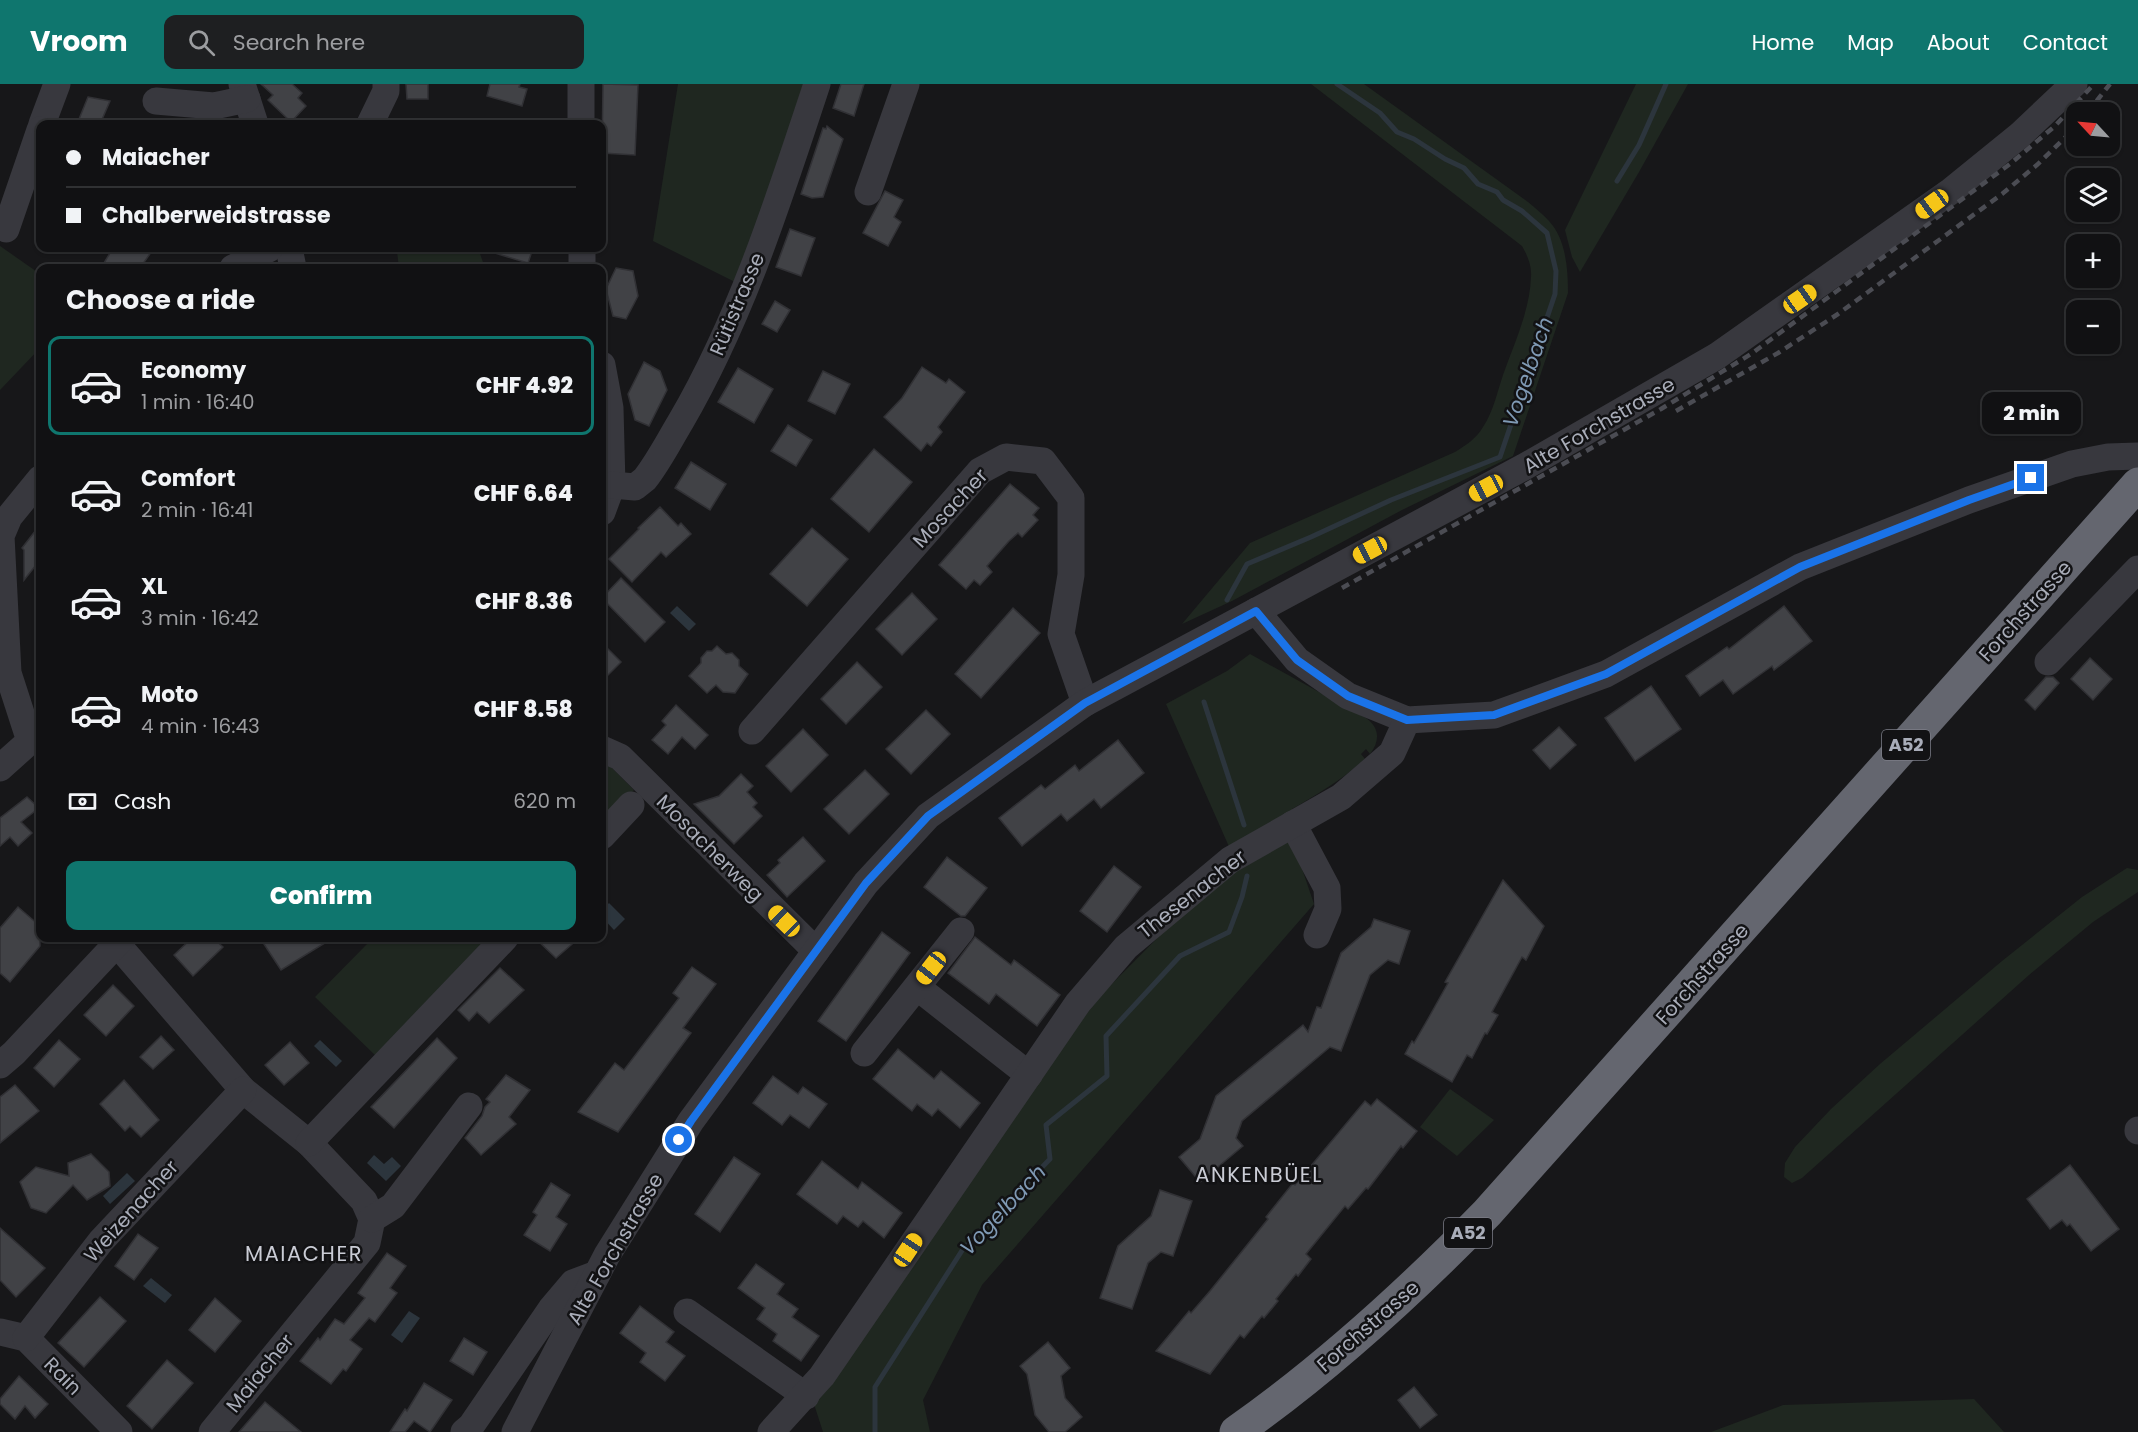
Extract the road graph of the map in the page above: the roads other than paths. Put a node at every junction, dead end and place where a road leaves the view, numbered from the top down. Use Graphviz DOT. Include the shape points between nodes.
graph roads {
  1 [pos="57,84"];
  2 [pos="386,84"];
  3 [pos="581,84"];
  4 [pos="817,84"];
  5 [pos="906,84"];
  6 [pos="2074,84"];
  7 [pos="156,101"];
  8 [pos="248,103"];
  9 [pos="44,120"];
  10 [pos="372,120"];
  11 [pos="581,120"];
  12 [pos="36,142"];
  13 [pos="868,192"];
  14 [pos="6,229"];
  15 [pos="263,252"];
  16 [pos="240,264"];
  17 [pos="606,386"];
  18 [pos="2138,456"];
  19 [pos="36,484"];
  20 [pos="2138,484"];
  21 [pos="612,485"];
  22 [pos="606,501"];
  23 [pos="2138,503"];
  24 [pos="2138,569"];
  25 [pos="1256,611"];
  26 [pos="2048,662"];
  27 [pos="1085,703"];
  28 [pos="1407,720"];
  29 [pos="752,731"];
  30 [pos="36,741"];
  31 [pos="36,744"];
  32 [pos="606,751"];
  33 [pos="0,768"];
  34 [pos="631,805"];
  35 [pos="1293,824"];
  36 [pos="606,832"];
  37 [pos="961,931"];
  38 [pos="1317,935"];
  39 [pos="118,942"];
  40 [pos="120,942"];
  41 [pos="501,942"];
  42 [pos="816,951"];
  43 [pos="917,987"];
  44 [pos="864,1053"];
  45 [pos="0,1065"];
  46 [pos="1029,1075"];
  47 [pos="243,1090"];
  48 [pos="469,1106"];
  49 [pos="309,1143"];
  50 [pos="372,1219"];
  51 [pos="597,1274"];
  52 [pos="687,1312"];
  53 [pos="0,1332"];
  54 [pos="26,1338"];
  55 [pos="806,1396"];
  56 [pos="120,1432"];
  57 [pos="212,1432"];
  58 [pos="464,1432"];
  59 [pos="515,1432"];
  60 [pos="771,1432"];
  61 [pos="1236,1432"];
  62 [pos="1258,1432"];
  1 -- 9 [label="street"];
  2 -- 10 [label="street"];
  3 -- 11 [label="street"];
  4 -- 21 [label="street, Rütistrasse" via="749,279 708,371 645,479 635,487"];
  5 -- 13 [label="street"];
  6 -- 25 [label="street, Alte Forchstrasse" via="2020,135 1951,190 1717,356 1524,467"];
  7 -- 8 [label="street" via="214,106"];
  12 -- 14 [label="street"];
  15 -- 16 [label="street"];
  17 -- 21 [label="street"];
  18 -- 28 [label="street" via="2072,464 1800,567 1606,674 1494,715"];
  19 -- 30 [label="street" via="9,517 1,537 8,673"];
  20 -- 61 [label="highway, Forchstrasse / A52" via="1487,1213 1364,1331"];
  21 -- 22 [label="street"];
  23 -- 62 [label="highway, Forchstrasse / A52" via="1503,1214 1406,1311"];
  24 -- 26 [label="street"];
  25 -- 27 [label="street, Alte Forchstrasse"];
  25 -- 28 [label="street" via="1297,660 1348,696"];
  27 -- 29 [label="street, Mosacher" via="1061,634 1071,575 1071,498 1043,461 1006,457 980,471"];
  27 -- 42 [label="street, Alte Forchstrasse" via="928,816 866,883"];
  28 -- 35 [label="street, Thesenacher" via="1392,753 1341,797"];
  31 -- 33 [label="street"];
  32 -- 42 [label="street, Mosacherweg" via="620,757"];
  34 -- 36 [label="street"];
  35 -- 38 [label="street" via="1327,888 1328,909"];
  35 -- 46 [label="street, Thesenacher" via="1230,860 1126,947 1078,1003"];
  37 -- 43 [label="street"];
  39 -- 45 [label="street"];
  40 -- 47 [label="street"];
  41 -- 49 [label="street"];
  42 -- 51 [label="street, Alte Forchstrasse" via="691,1121"];
  43 -- 44 [label="street"];
  43 -- 46 [label="street"];
  46 -- 55 [label="street, Thesenacher"];
  47 -- 49 [label="street"];
  47 -- 54 [label="street, Weizenacher" via="101,1241"];
  48 -- 50 [label="street" via="393,1206"];
  49 -- 50 [label="street" via="364,1201"];
  50 -- 57 [label="street, Maiacher" via="367,1243"];
  51 -- 58 [label="street" via="573,1283 551,1309"];
  51 -- 59 [label="street, Alte Forchstrasse"];
  52 -- 55 [label="street"];
  53 -- 54 [label="street"];
  54 -- 56 [label="street, Rain"];
  55 -- 60 [label="street, Thesenacher"];
}
